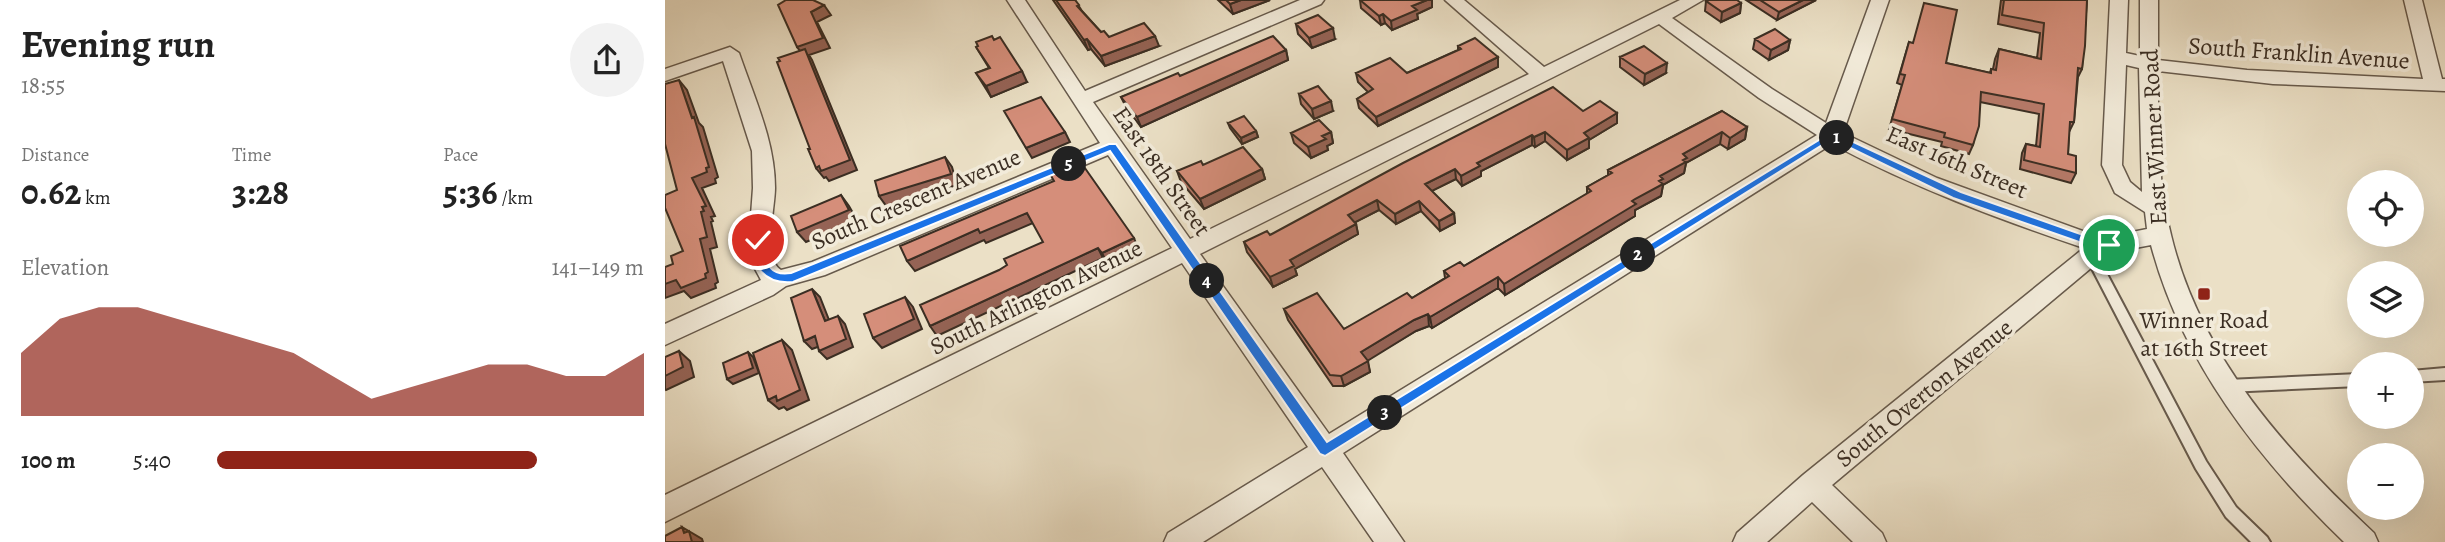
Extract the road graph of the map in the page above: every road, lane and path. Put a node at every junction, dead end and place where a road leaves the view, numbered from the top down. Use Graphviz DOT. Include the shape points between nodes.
graph roads {
  1 [pos="1016,0"];
  2 [pos="1315,0"];
  3 [pos="1454,0"];
  4 [pos="1694,0"];
  5 [pos="1880,0"];
  6 [pos="2119,0"];
  7 [pos="2149,0"];
  8 [pos="2413,0"];
  9 [pos="1660,17"];
  10 [pos="730,53"];
  11 [pos="2116,57"];
  12 [pos="2150,65"];
  13 [pos="665,75"];
  14 [pos="1543,76"];
  15 [pos="2439,85"];
  16 [pos="1081,100"];
  17 [pos="1832,135"];
  18 [pos="1112,146"];
  19 [pos="2155,208"];
  20 [pos="2159,235"];
  21 [pos="2097,251"];
  22 [pos="1187,252"];
  23 [pos="779,279"];
  24 [pos="665,335"];
  25 [pos="2445,374"];
  26 [pos="2424,376"];
  27 [pos="2347,381"];
  28 [pos="2228,386"];
  29 [pos="1325,450"];
  30 [pos="1813,484"];
  31 [pos="665,509"];
  32 [pos="2258,541"];
  33 [pos="1178,542"];
  34 [pos="1390,542"];
  35 [pos="1747,542"];
  36 [pos="1872,542"];
  37 [pos="2364,542"];
  1 -- 16 [label="street, East 18th Street"];
  2 -- 16 [label="street"];
  3 -- 14 [label="street"];
  4 -- 9 [label="street, South Arlington Avenue"];
  5 -- 17 [label="street"];
  6 -- 11 [label="street"];
  7 -- 12 [label="street, East Winner Road"];
  8 -- 15 [label="street"];
  9 -- 14 [label="street, South Arlington Avenue"];
  9 -- 17 [label="street, East 16th Street"];
  10 -- 13 [label="street"];
  10 -- 23 [label="street" via="762,151 759,256 768,273"];
  11 -- 12 [label="street, South Franklin Avenue"];
  11 -- 19 [label="street" via="2112,165 2116,183"];
  12 -- 15 [label="street, South Franklin Avenue" via="2234,76"];
  12 -- 19 [label="street, East Winner Road"];
  14 -- 22 [label="street, South Arlington Avenue"];
  16 -- 18 [label="street, East 18th Street"];
  17 -- 21 [label="street, East 16th Street" via="1957,195"];
  17 -- 29 [label="street"];
  18 -- 22 [label="street, East 18th Street"];
  18 -- 23 [label="street, South Crescent Avenue" via="817,269"];
  19 -- 20 [label="street, East Winner Road"];
  20 -- 21 [label="street"];
  20 -- 28 [label="street, East Winner Road" via="2182,307"];
  21 -- 30 [label="street, South Overton Avenue"];
  21 -- 32 [label="lane" via="2201,465 2231,512"];
  22 -- 29 [label="street, East 18th Street"];
  22 -- 31 [label="street, South Arlington Avenue"];
  23 -- 24 [label="street, South Crescent Avenue"];
  25 -- 26 [label="lane"];
  27 -- 28 [label="lane"];
  28 -- 37 [label="street, East Winner Road" via="2323,505"];
  29 -- 33 [label="street"];
  29 -- 34 [label="street, East 18th Street"];
  30 -- 35 [label="street, South Overton Avenue"];
  30 -- 36 [label="street"];
}
